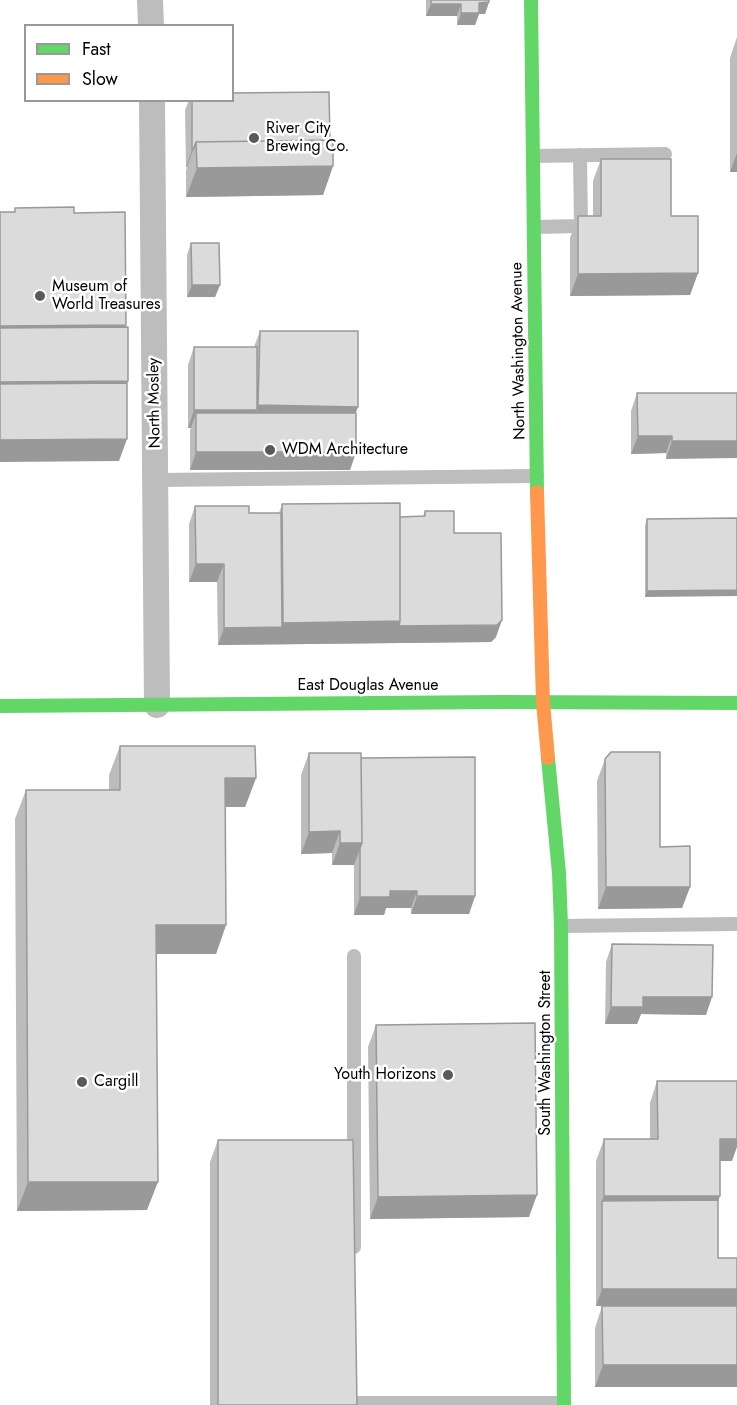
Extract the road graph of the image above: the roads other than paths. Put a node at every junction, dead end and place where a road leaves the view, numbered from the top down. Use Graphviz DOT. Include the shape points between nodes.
graph roads {
  1 [pos="150,0"];
  2 [pos="531,0"];
  3 [pos="151,24"];
  4 [pos="152,102"];
  5 [pos="665,154"];
  6 [pos="579,155"];
  7 [pos="533,156"];
  8 [pos="534,227"];
  9 [pos="537,476"];
  10 [pos="156,480"];
  11 [pos="543,702"];
  12 [pos="737,703"];
  13 [pos="157,705"];
  14 [pos="0,706"];
  15 [pos="737,924"];
  16 [pos="561,926"];
  17 [pos="354,956"];
  18 [pos="354,1261"];
  19 [pos="355,1401"];
  20 [pos="564,1404"];
  1 -- 3 [label="street"];
  2 -- 7 [label="main road, North Washington Avenue"];
  4 -- 10 [label="street, North Mosley"];
  5 -- 6 [label="lane"];
  6 -- 7 [label="lane"];
  6 -- 8 [label="lane" via="580,226"];
  7 -- 8 [label="main road, North Washington Avenue"];
  8 -- 9 [label="main road, North Washington Avenue"];
  9 -- 10 [label="lane"];
  9 -- 11 [label="main road, North Washington Avenue"];
  10 -- 13 [label="street, North Mosley"];
  11 -- 12 [label="main road, East Douglas Avenue"];
  11 -- 13 [label="main road, East Douglas Avenue"];
  11 -- 16 [label="main road, South Washington Street"];
  13 -- 14 [label="main road, East Douglas Avenue"];
  15 -- 16 [label="lane"];
  16 -- 20 [label="main road, South Washington Street"];
  17 -- 18 [label="lane"];
  19 -- 20 [label="lane"];
}
